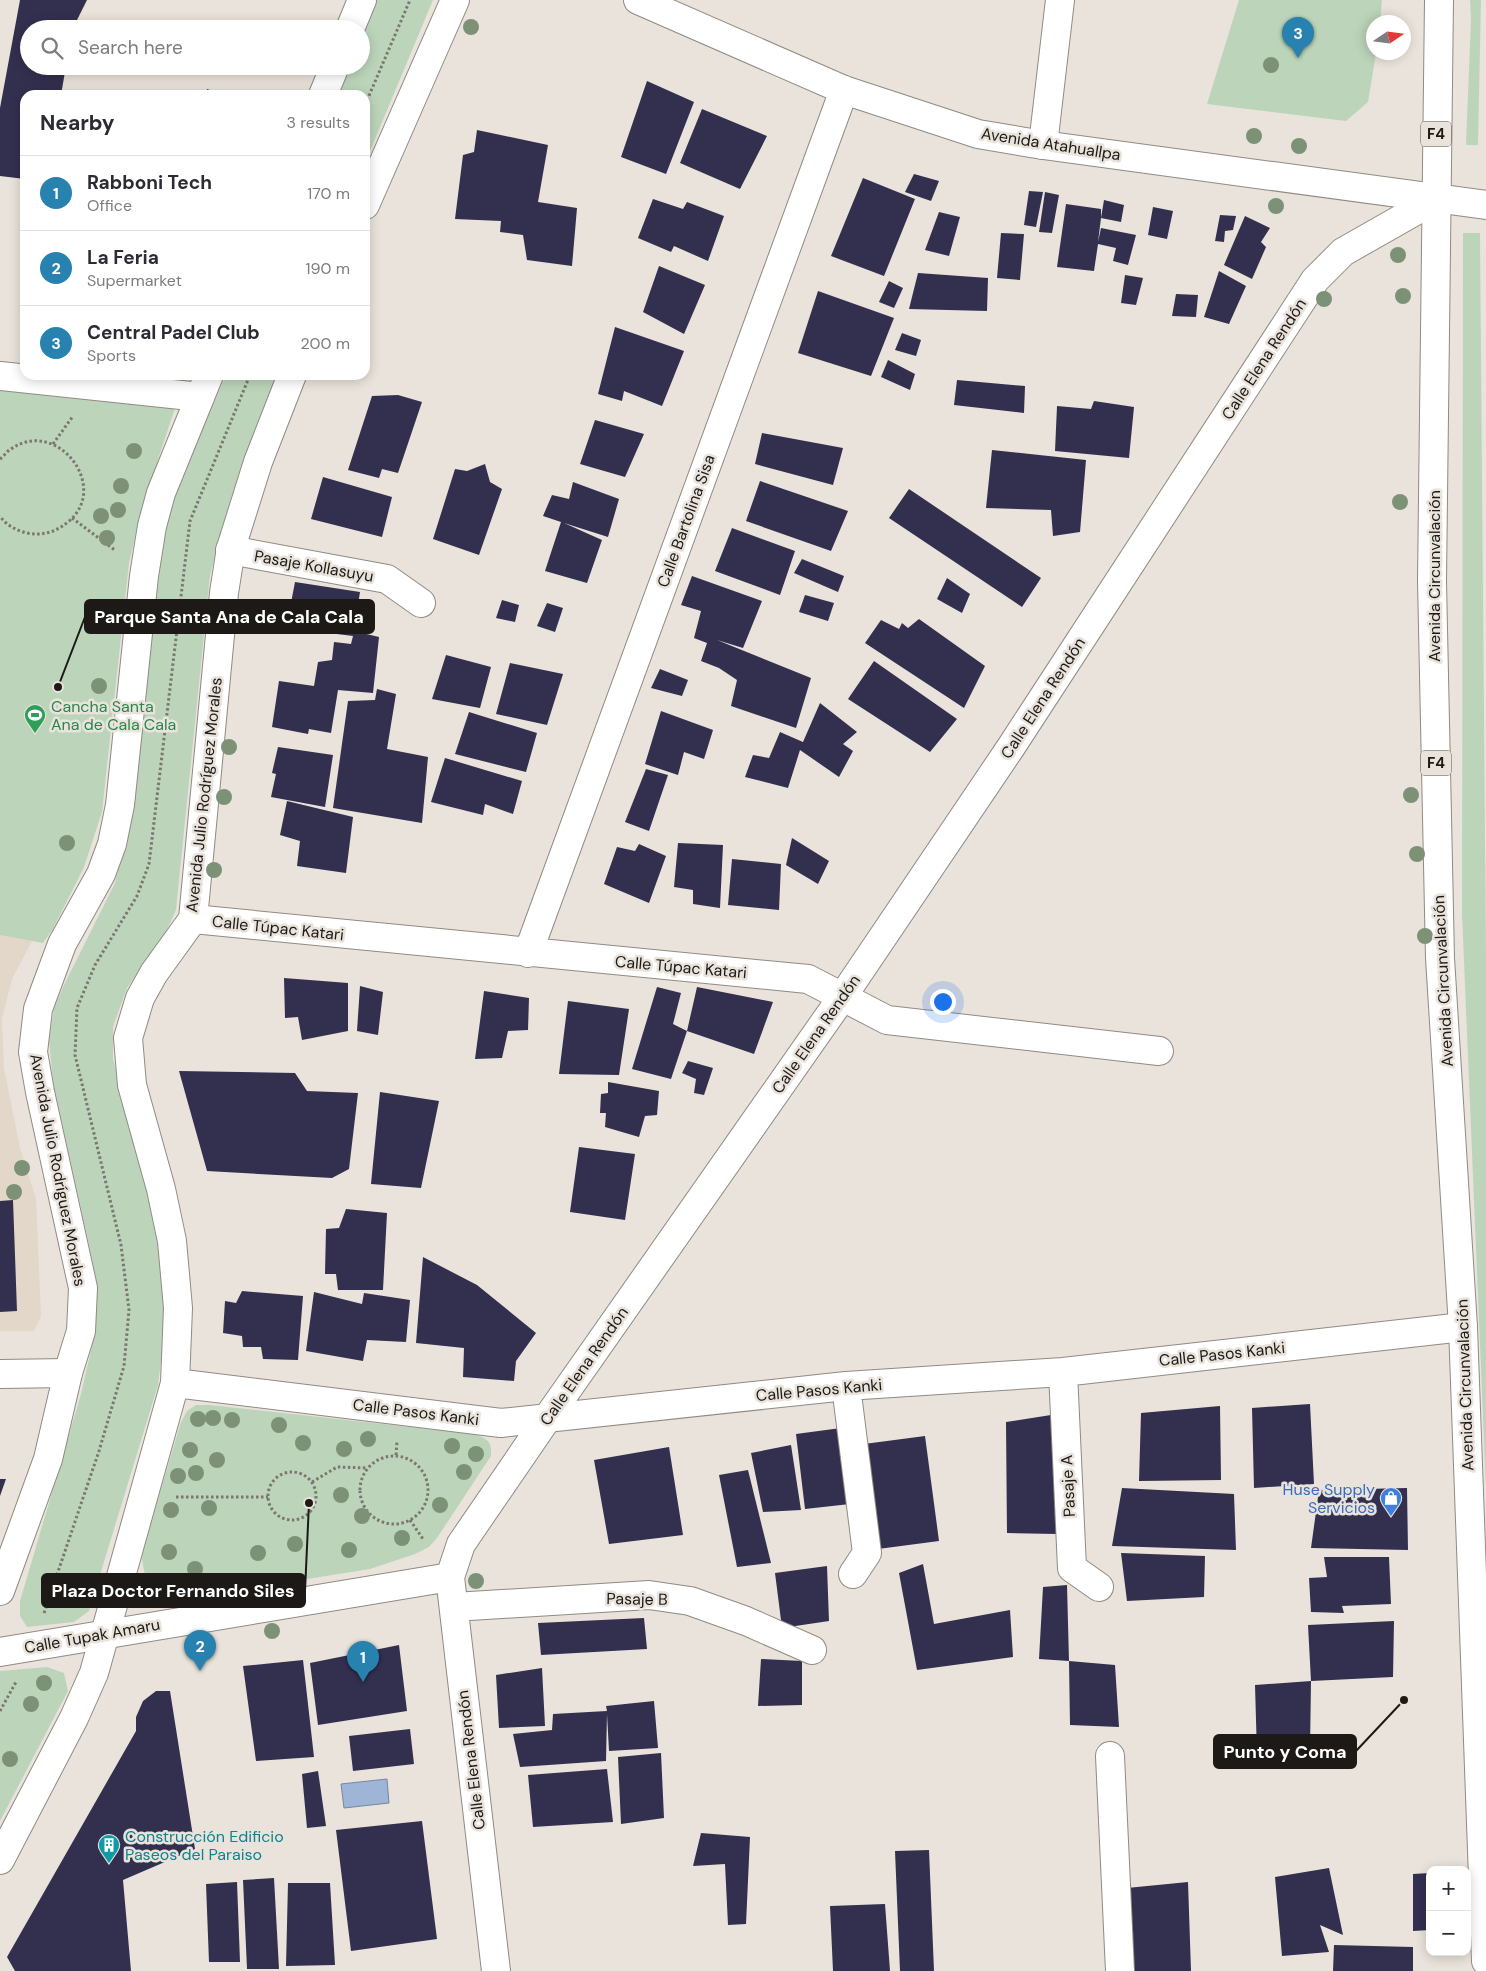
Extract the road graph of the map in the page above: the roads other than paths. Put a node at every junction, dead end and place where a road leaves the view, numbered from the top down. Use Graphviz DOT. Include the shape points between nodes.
graph roads {
  1 [pos="362,0"];
  2 [pos="455,0"];
  3 [pos="638,0"];
  4 [pos="1060,0"];
  5 [pos="1439,0"];
  6 [pos="354,20"];
  7 [pos="331,75"];
  8 [pos="325,90"];
  9 [pos="844,90"];
  10 [pos="1043,145"];
  11 [pos="370,194"];
  12 [pos="1438,198"];
  13 [pos="1486,205"];
  14 [pos="0,376"];
  15 [pos="20,377"];
  16 [pos="82,380"];
  17 [pos="290,380"];
  18 [pos="204,386"];
  19 [pos="230,550"];
  20 [pos="421,603"];
  21 [pos="193,919"];
  22 [pos="528,953"];
  23 [pos="843,996"];
  24 [pos="1159,1051"];
  25 [pos="1463,1327"];
  26 [pos="1063,1372"];
  27 [pos="68,1373"];
  28 [pos="0,1374"];
  29 [pos="175,1383"];
  30 [pos="846,1386"];
  31 [pos="548,1417"];
  32 [pos="853,1574"];
  33 [pos="450,1577"];
  34 [pos="1100,1587"];
  35 [pos="0,1591"];
  36 [pos="454,1607"];
  37 [pos="107,1633"];
  38 [pos="812,1650"];
  39 [pos="0,1652"];
  40 [pos="1110,1756"];
  41 [pos="0,1860"];
  42 [pos="1486,1961"];
  43 [pos="496,1971"];
  44 [pos="1120,1971"];
  1 -- 6 [label="main road"];
  2 -- 11 [label="main road"];
  3 -- 9 [label="main road, Avenida Atahuallpa"];
  4 -- 10 [label="main road"];
  5 -- 12 [label="main road, Avenida Circunvalación / F4"];
  7 -- 8 [label="main road"];
  9 -- 10 [label="main road, Avenida Atahuallpa" via="978,134"];
  9 -- 22 [label="main road, Calle Bartolina Sisa"];
  10 -- 12 [label="main road, Avenida Atahuallpa"];
  12 -- 13 [label="main road, Avenida Atahuallpa"];
  12 -- 23 [label="main road, Calle Elena Rendón" via="1343,252 1315,280 1017,739"];
  12 -- 25 [label="main road, Avenida Circunvalación / F4" via="1432,582 1440,939"];
  14 -- 15 [label="main road"];
  16 -- 18 [label="main road"];
  17 -- 19 [label="main road, Avenida Julio Rodríguez Morales" via="258,462"];
  18 -- 27 [label="main road, Avenida Julio Rodríguez Morales" via="161,493 152,526 120,805 112,844 101,874 62,944 38,1009 34,1052 40,1092 83,1288 81,1331"];
  19 -- 20 [label="main road, Pasaje Kollasuyu" via="387,579"];
  19 -- 21 [label="main road, Avenida Julio Rodríguez Morales"];
  21 -- 22 [label="main road, Calle Túpac Katari"];
  21 -- 29 [label="main road, Avenida Julio Rodríguez Morales" via="140,998 128,1038 132,1085 172,1241 178,1308"];
  22 -- 23 [label="main road, Calle Túpac Katari" via="808,978"];
  23 -- 24 [label="main road, Calle Túpac Katari" via="887,1020"];
  23 -- 31 [label="main road, Calle Elena Rendón"];
  25 -- 26 [label="main road, Calle Pasos Kanki"];
  25 -- 42 [label="main road, Avenida Circunvalación / F4"];
  26 -- 30 [label="main road, Calle Pasos Kanki"];
  26 -- 34 [label="main road, Pasaje A" via="1072,1568"];
  27 -- 28 [label="main road"];
  27 -- 35 [label="main road, Avenida Julio Rodríguez Morales" via="48,1459"];
  29 -- 31 [label="main road, Calle Pasos Kanki" via="501,1422"];
  29 -- 37 [label="main road, Avenida Julio Rodríguez Morales"];
  30 -- 31 [label="main road, Calle Pasos Kanki"];
  30 -- 32 [label="main road" via="867,1553"];
  31 -- 33 [label="main road, Calle Elena Rendón" via="461,1544"];
  33 -- 36 [label="main road, Calle Elena Rendón"];
  33 -- 37 [label="main road, Calle Tupak Amaru"];
  36 -- 38 [label="main road, Pasaje B" via="649,1595 690,1601"];
  36 -- 43 [label="main road, Calle Elena Rendón"];
  37 -- 39 [label="main road, Calle Tupak Amaru"];
  37 -- 41 [label="main road, Avenida Julio Rodríguez Morales" via="74,1718"];
  40 -- 44 [label="main road"];
}
